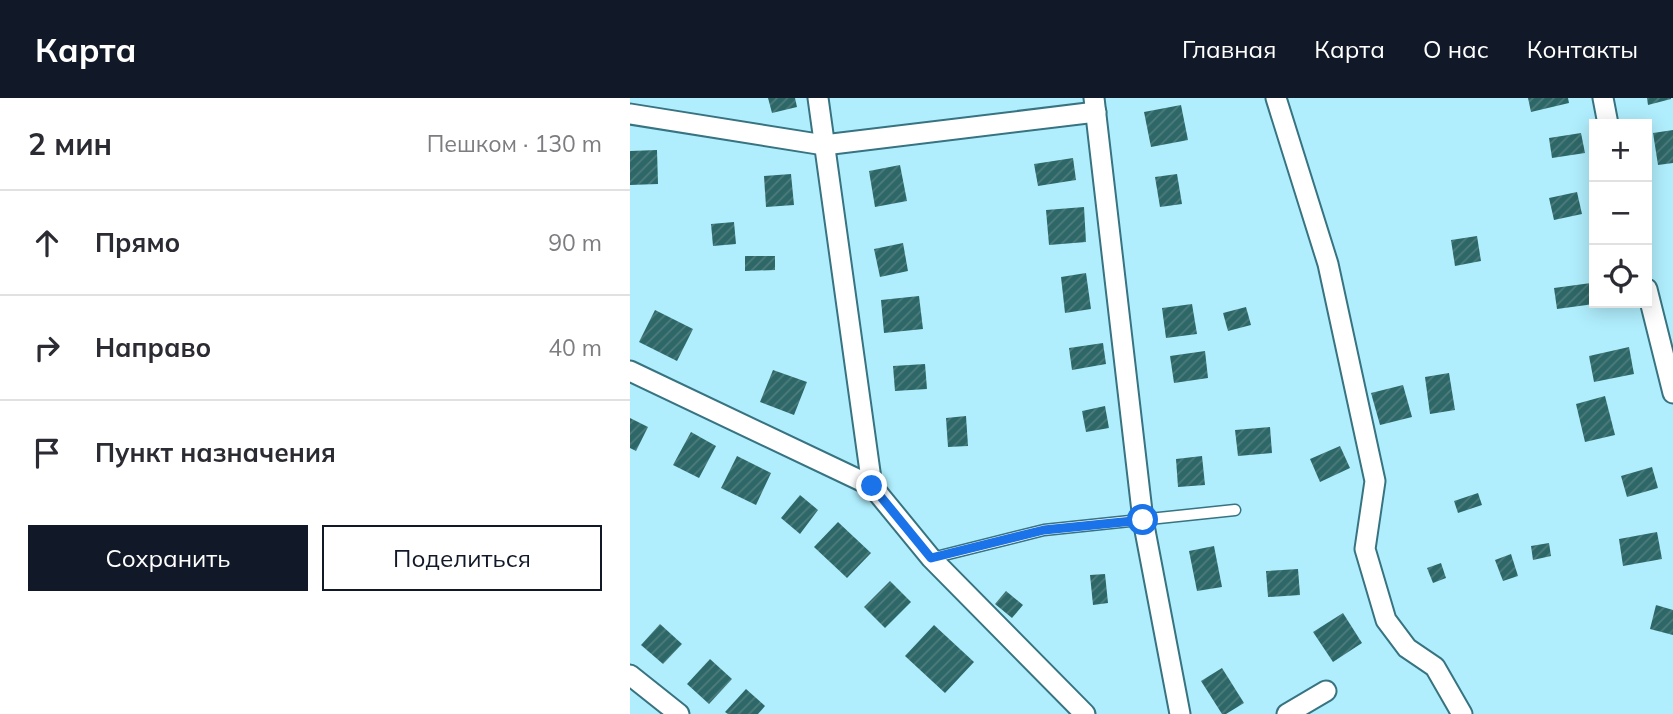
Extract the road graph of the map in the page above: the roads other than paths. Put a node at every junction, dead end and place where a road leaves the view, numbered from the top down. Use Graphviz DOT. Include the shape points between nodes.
graph roads {
  1 [pos="818,98"];
  2 [pos="1276,98"];
  3 [pos="1603,98"];
  4 [pos="1095,105"];
  5 [pos="630,114"];
  6 [pos="1607,119"];
  7 [pos="824,145"];
  8 [pos="1652,308"];
  9 [pos="630,371"];
  10 [pos="1673,393"];
  11 [pos="872,486"];
  12 [pos="1235,510"];
  13 [pos="1143,520"];
  14 [pos="931,558"];
  15 [pos="630,675"];
  16 [pos="1326,691"];
  17 [pos="679,714"];
  18 [pos="1085,714"];
  19 [pos="1180,714"];
  20 [pos="1287,714"];
  21 [pos="1462,714"];
  1 -- 7 [label="street"];
  2 -- 21 [label="street" via="1328,264 1375,481 1366,549 1386,620 1407,648 1436,667"];
  3 -- 6 [label="street"];
  4 -- 7 [label="street"];
  4 -- 13 [label="street"];
  5 -- 7 [label="street"];
  7 -- 11 [label="street"];
  8 -- 10 [label="street"];
  9 -- 11 [label="street"];
  11 -- 14 [label="street"];
  12 -- 13 [label="lane"];
  13 -- 14 [label="lane" via="1044,530"];
  13 -- 19 [label="street"];
  14 -- 18 [label="street"];
  15 -- 17 [label="street"];
  16 -- 20 [label="street"];
}
